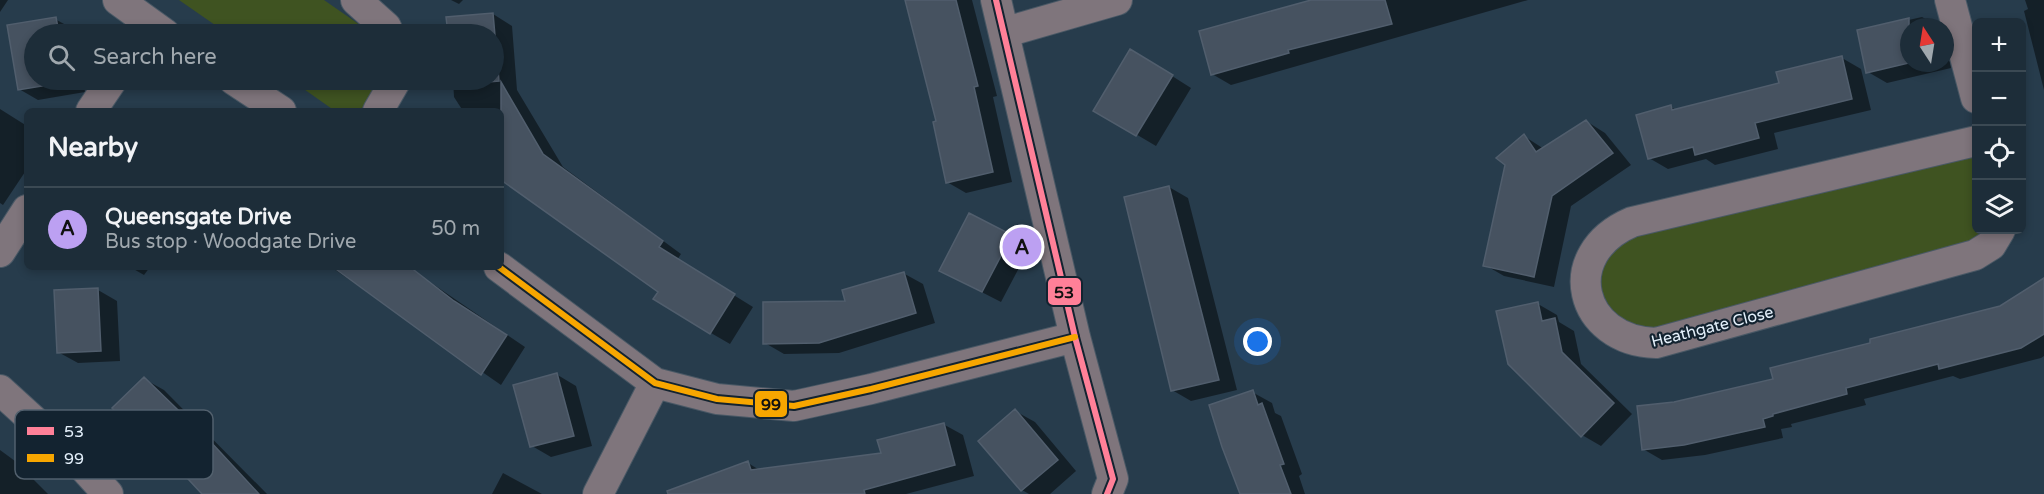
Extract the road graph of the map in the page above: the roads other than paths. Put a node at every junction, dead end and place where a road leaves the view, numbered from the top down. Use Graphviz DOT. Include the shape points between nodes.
graph roads {
  1 [pos="118,0"];
  2 [pos="356,0"];
  3 [pos="996,0"];
  4 [pos="1117,0"];
  5 [pos="1950,0"];
  6 [pos="144,24"];
  7 [pos="383,24"];
  8 [pos="1005,32"];
  9 [pos="1972,80"];
  10 [pos="105,90"];
  11 [pos="249,90"];
  12 [pos="390,90"];
  13 [pos="93,108"];
  14 [pos="276,108"];
  15 [pos="380,108"];
  16 [pos="1972,142"];
  17 [pos="24,215"];
  18 [pos="1998,234"];
  19 [pos="0,252"];
  20 [pos="503,270"];
  21 [pos="1075,337"];
  22 [pos="655,383"];
  23 [pos="0,390"];
  24 [pos="22,410"];
  25 [pos="94,479"];
  26 [pos="1117,489"];
  27 [pos="108,494"];
  28 [pos="598,494"];
  1 -- 6 [label="street"];
  2 -- 7 [label="street"];
  3 -- 8 [label="street"];
  4 -- 8 [label="street"];
  5 -- 9 [label="street"];
  8 -- 21 [label="street"];
  10 -- 13 [label="street"];
  11 -- 14 [label="street"];
  12 -- 15 [label="street"];
  16 -- 18 [label="street, Heathgate Close" via="1632,222 1613,230 1595,249 1587,265 1585,283 1590,303 1613,332 1627,339 1656,343 1975,255 1991,245"];
  17 -- 19 [label="street"];
  20 -- 22 [label="street"];
  21 -- 22 [label="street" via="794,406 717,399"];
  21 -- 26 [label="street"];
  22 -- 28 [label="street"];
  23 -- 24 [label="street"];
  25 -- 27 [label="street"];
}
